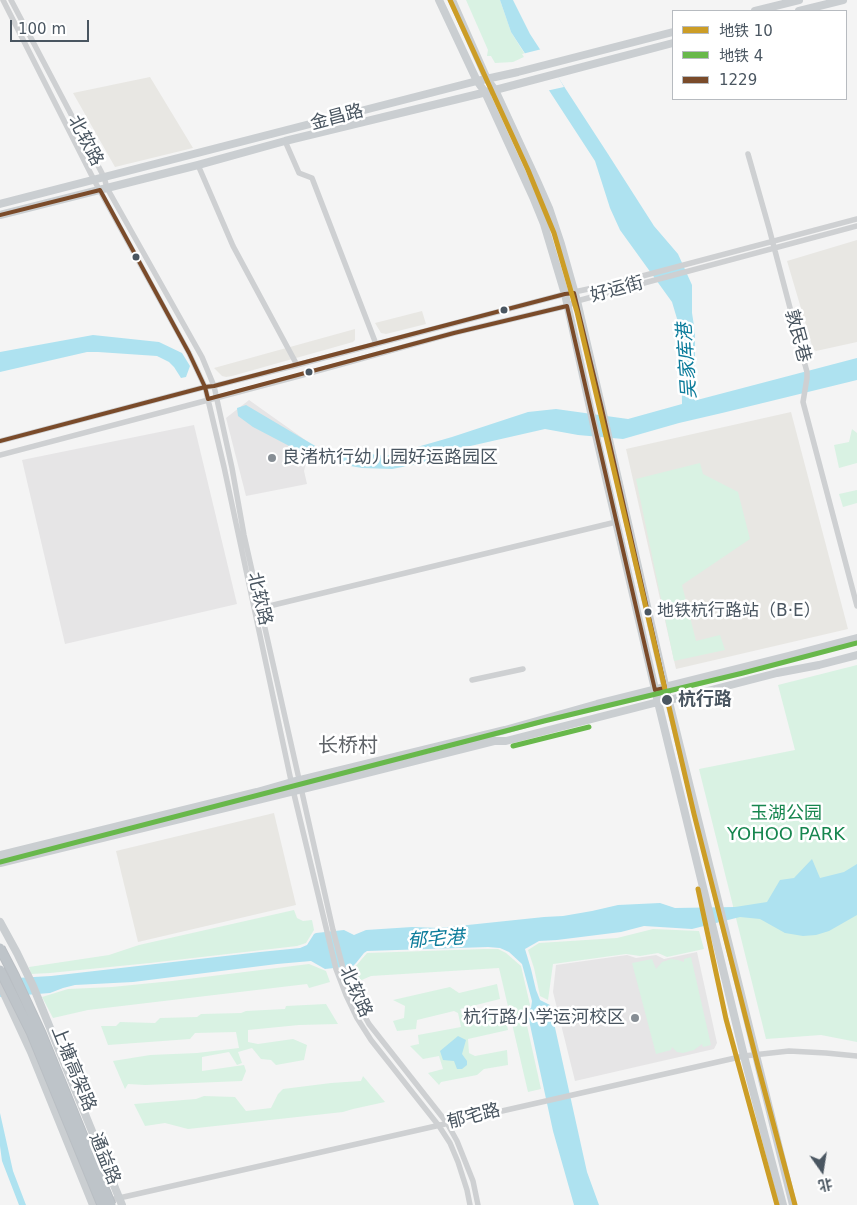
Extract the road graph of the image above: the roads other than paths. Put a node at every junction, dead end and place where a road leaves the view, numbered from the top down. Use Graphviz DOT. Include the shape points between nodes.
graph roads {
  1 [pos="439,0"];
  2 [pos="452,0"];
  3 [pos="799,0"];
  4 [pos="843,0"];
  5 [pos="5,1"];
  6 [pos="759,10"];
  7 [pos="803,10"];
  8 [pos="672,32"];
  9 [pos="672,43"];
  10 [pos="487,79"];
  11 [pos="477,81"];
  12 [pos="495,90"];
  13 [pos="485,92"];
  14 [pos="284,141"];
  15 [pos="748,154"];
  16 [pos="198,165"];
  17 [pos="104,177"];
  18 [pos="94,180"];
  19 [pos="103,189"];
  20 [pos="0,204"];
  21 [pos="0,215"];
  22 [pos="857,219"];
  23 [pos="857,226"];
  24 [pos="772,241"];
  25 [pos="774,248"];
  26 [pos="565,294"];
  27 [pos="575,297"];
  28 [pos="567,306"];
  29 [pos="376,344"];
  30 [pos="297,365"];
  31 [pos="214,386"];
  32 [pos="205,387"];
  33 [pos="216,397"];
  34 [pos="208,399"];
  35 [pos="0,441"];
  36 [pos="0,454"];
  37 [pos="616,522"];
  38 [pos="857,606"];
  39 [pos="261,608"];
  40 [pos="857,638"];
  41 [pos="857,655"];
  42 [pos="523,669"];
  43 [pos="472,680"];
  44 [pos="665,688"];
  45 [pos="654,690"];
  46 [pos="668,700"];
  47 [pos="658,702"];
  48 [pos="295,781"];
  49 [pos="297,790"];
  50 [pos="0,855"];
  51 [pos="0,863"];
  52 [pos="0,922"];
  53 [pos="330,930"];
  54 [pos="0,948"];
  55 [pos="0,970"];
  56 [pos="0,985"];
  57 [pos="755,1054"];
  58 [pos="744,1056"];
  59 [pos="857,1056"];
  60 [pos="447,1123"];
  61 [pos="439,1126"];
  62 [pos="121,1202"];
  63 [pos="94,1205"];
  64 [pos="111,1205"];
  65 [pos="470,1205"];
  66 [pos="478,1205"];
  67 [pos="783,1205"];
  68 [pos="793,1205"];
  1 -- 11 [label="main road"];
  2 -- 10 [label="main road"];
  3 -- 6 [label="main road"];
  4 -- 7 [label="main road"];
  5 -- 17 [label="street, 北软路"];
  5 -- 18 [label="street, 北软路"];
  8 -- 10 [label="main road, 金昌路"];
  9 -- 12 [label="main road, 金昌路"];
  10 -- 11 [label="main road, 金昌路"];
  10 -- 12 [label="main road"];
  11 -- 13 [label="main road"];
  11 -- 17 [label="main road, 金昌路"];
  12 -- 13 [label="main road, 金昌路"];
  12 -- 27 [label="main road" via="549,208"];
  13 -- 14 [label="main road, 金昌路"];
  13 -- 26 [label="main road" via="544,224"];
  14 -- 16 [label="main road, 金昌路"];
  14 -- 29 [label="street" via="299,173 312,178"];
  15 -- 24 [label="street, 敦民巷"];
  16 -- 19 [label="main road, 金昌路"];
  16 -- 30 [label="street" via="234,246"];
  17 -- 18 [label="main road, 金昌路"];
  17 -- 19 [label="street, 北软路"];
  18 -- 19 [label="street, 北软路"];
  18 -- 20 [label="main road, 金昌路"];
  19 -- 21 [label="main road, 金昌路"];
  19 -- 31 [label="street, 北软路" via="202,357"];
  19 -- 32 [label="street, 北软路"];
  22 -- 24 [label="street, 好运街"];
  23 -- 25 [label="street, 好运街"];
  24 -- 25 [label="street, 敦民巷"];
  24 -- 27 [label="street, 好运街"];
  25 -- 27 [label="street, 好运街" via="652,281"];
  25 -- 38 [label="street, 敦民巷" via="807,372 803,402"];
  26 -- 27 [label="street, 好运街"];
  26 -- 28 [label="main road"];
  26 -- 29 [label="street, 好运街"];
  27 -- 28 [label="street, 好运街"];
  27 -- 44 [label="main road"];
  28 -- 33 [label="street, 好运街"];
  28 -- 37 [label="main road"];
  29 -- 30 [label="street, 好运街"];
  30 -- 31 [label="street, 好运街"];
  31 -- 32 [label="street, 好运街"];
  31 -- 33 [label="street, 北软路"];
  32 -- 34 [label="street, 北软路"];
  32 -- 35 [label="street, 好运街"];
  33 -- 34 [label="street, 好运街"];
  33 -- 39 [label="street, 北软路"];
  34 -- 36 [label="street, 好运街"];
  34 -- 48 [label="street, 北软路"];
  37 -- 39 [label="street"];
  37 -- 45 [label="main road"];
  39 -- 48 [label="street, 北软路"];
  40 -- 44 [label="main road"];
  41 -- 46 [label="main road"];
  42 -- 43 [label="street"];
  44 -- 45 [label="main road"];
  44 -- 46 [label="main road"];
  45 -- 47 [label="main road"];
  45 -- 48 [label="main road"];
  46 -- 47 [label="main road"];
  46 -- 57 [label="main road"];
  47 -- 49 [label="main road"];
  47 -- 58 [label="main road"];
  48 -- 49 [label="street, 北软路"];
  48 -- 50 [label="main road"];
  49 -- 51 [label="main road"];
  49 -- 53 [label="street, 北软路"];
  52 -- 62 [label="main road, 通益路" via="42,1008"];
  53 -- 60 [label="street, 北软路" via="357,1002 369,1024"];
  53 -- 61 [label="street, 北软路" via="336,969 357,1018 370,1040"];
  54 -- 64 [label="highway, 上塘高架路, bridge" via="41,1033"];
  55 -- 63 [label="highway, 上塘高架路, bridge" via="31,1032"];
  56 -- 63 [label="main road, 通益路"];
  57 -- 58 [label="street, 郁宅路"];
  57 -- 59 [label="street, 郁宅路" via="788,1051"];
  57 -- 68 [label="main road"];
  58 -- 60 [label="street, 郁宅路"];
  58 -- 67 [label="main road"];
  60 -- 61 [label="street, 郁宅路"];
  60 -- 66 [label="street, 北软路" via="471,1174"];
  61 -- 62 [label="street, 郁宅路"];
  61 -- 65 [label="street, 北软路" via="458,1162"];
  62 -- 63 [label="street, 郁宅路"];
}
